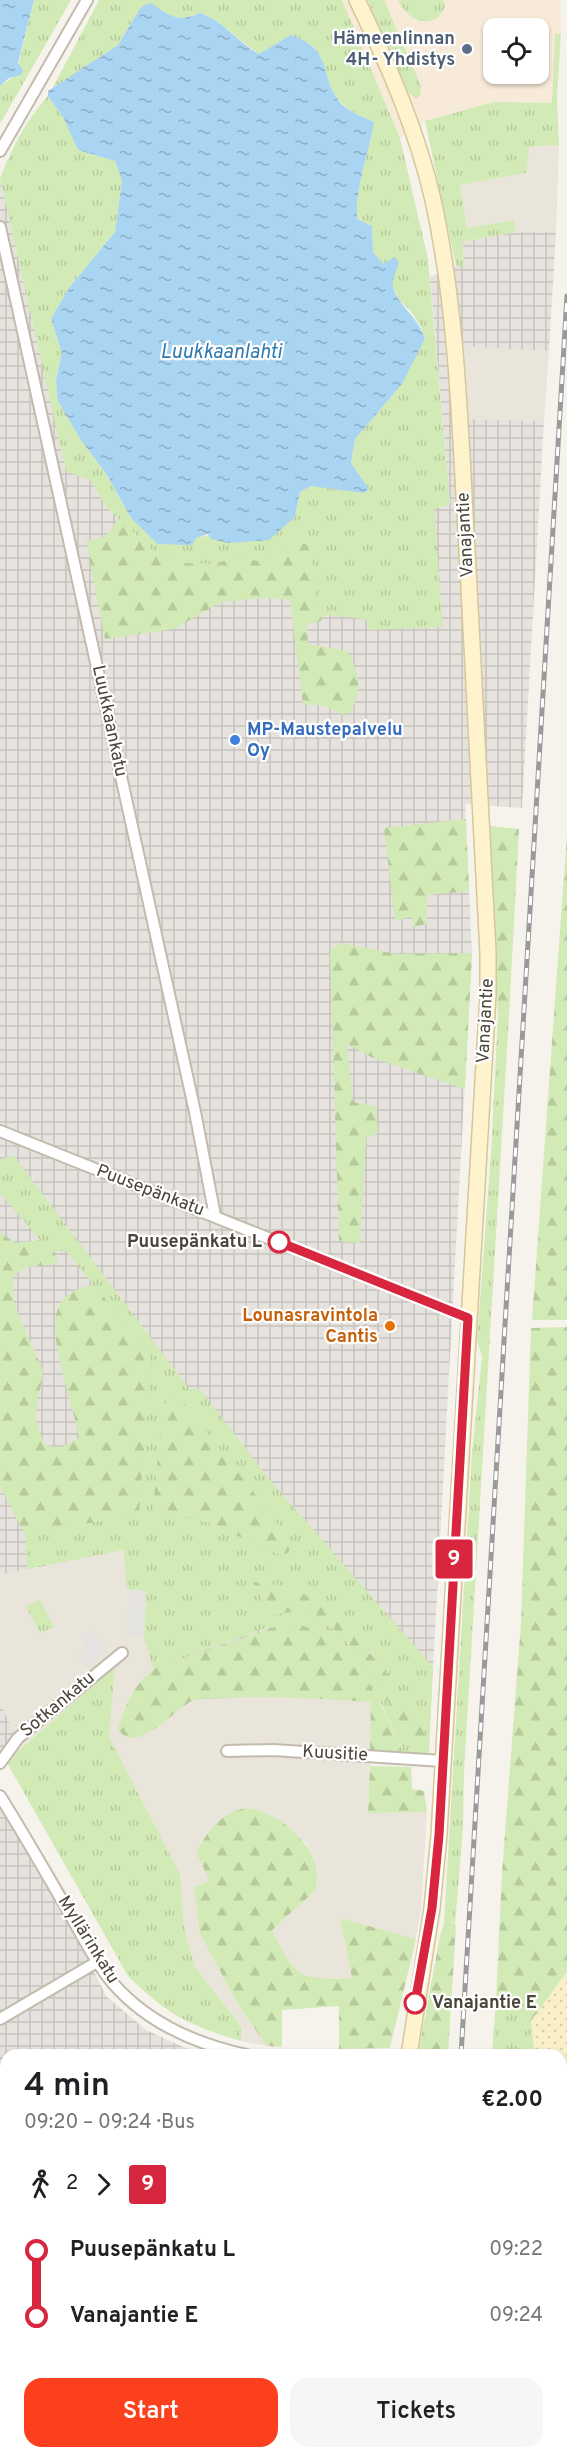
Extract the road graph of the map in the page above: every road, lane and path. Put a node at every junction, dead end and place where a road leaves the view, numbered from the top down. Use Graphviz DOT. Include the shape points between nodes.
graph roads {
  1 [pos="87,0"];
  2 [pos="357,0"];
  3 [pos="0,151"];
  4 [pos="0,227"];
  5 [pos="0,1131"];
  6 [pos="215,1216"];
  7 [pos="468,1318"];
  8 [pos="122,1653"];
  9 [pos="227,1751"];
  10 [pos="443,1761"];
  11 [pos="0,1763"];
  12 [pos="0,1796"];
  13 [pos="97,1962"];
  14 [pos="0,2019"];
  15 [pos="227,2049"];
  16 [pos="410,2049"];
  1 -- 3 [label="street"];
  2 -- 7 [label="street, Vanajantie" via="388,63 413,131 432,198 448,287 464,505 489,975"];
  4 -- 6 [label="street, Luukkaankatu"];
  5 -- 6 [label="street, Puusepänkatu"];
  6 -- 7 [label="street, Puusepänkatu"];
  7 -- 10 [label="street, Vanajantie"];
  8 -- 11 [label="street, Sotkankatu" via="18,1738"];
  9 -- 10 [label="street, Kuusitie" via="273,1750"];
  10 -- 16 [label="street, Vanajantie" via="432,1908"];
  12 -- 13 [label="street, Myllärinkatu"];
  13 -- 14 [label="street"];
  13 -- 15 [label="street, Myllärinkatu" via="118,1988 164,2024 193,2039"];
}
